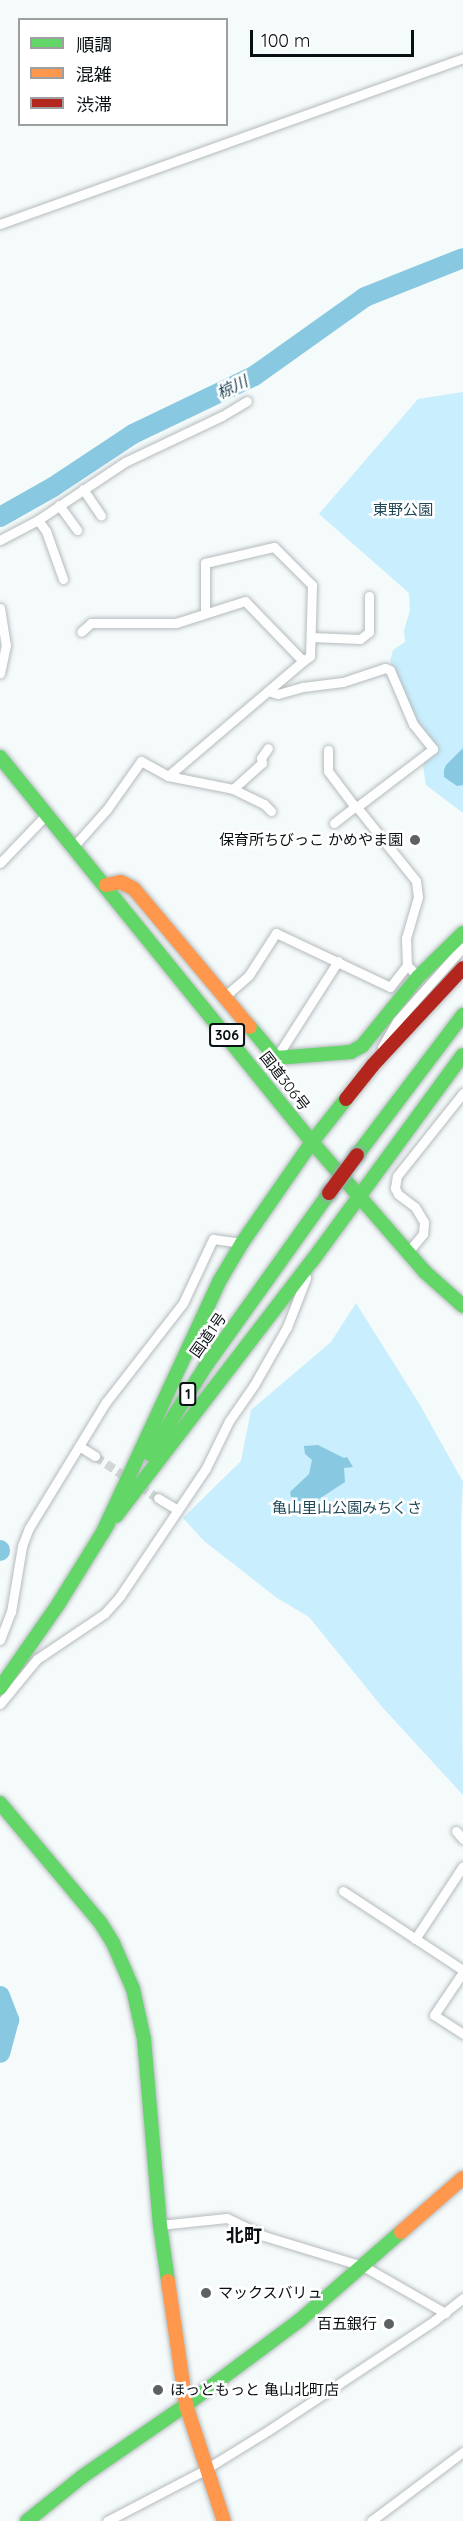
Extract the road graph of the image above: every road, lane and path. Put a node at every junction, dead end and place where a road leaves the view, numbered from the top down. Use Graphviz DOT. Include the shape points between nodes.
graph roads {
  1 [pos="463,58"];
  2 [pos="0,224"];
  3 [pos="247,401"];
  4 [pos="82,489"];
  5 [pos="59,505"];
  6 [pos="101,516"];
  7 [pos="38,520"];
  8 [pos="77,530"];
  9 [pos="0,540"];
  10 [pos="63,579"];
  11 [pos="369,596"];
  12 [pos="0,608"];
  13 [pos="205,612"];
  14 [pos="81,632"];
  15 [pos="311,637"];
  16 [pos="303,661"];
  17 [pos="0,673"];
  18 [pos="268,691"];
  19 [pos="268,748"];
  20 [pos="328,750"];
  21 [pos="0,757"];
  22 [pos="168,776"];
  23 [pos="233,789"];
  24 [pos="356,807"];
  25 [pos="271,811"];
  26 [pos="46,814"];
  27 [pos="334,823"];
  28 [pos="74,846"];
  29 [pos="0,863"];
  30 [pos="106,885"];
  31 [pos="463,933"];
  32 [pos="463,947"];
  33 [pos="338,961"];
  34 [pos="407,965"];
  35 [pos="463,968"];
  36 [pos="418,977"];
  37 [pos="224,997"];
  38 [pos="463,1015"];
  39 [pos="463,1055"];
  40 [pos="276,1058"];
  41 [pos="373,1065"];
  42 [pos="463,1093"];
  43 [pos="312,1142"];
  44 [pos="359,1196"];
  45 [pos="242,1243"];
  46 [pos="407,1253"];
  47 [pos="312,1261"];
  48 [pos="463,1306"];
  49 [pos="79,1446"];
  50 [pos="94,1456"];
  51 [pos="158,1498"];
  52 [pos="178,1510"];
  53 [pos="102,1533"];
  54 [pos="0,1640"];
  55 [pos="0,1688"];
  56 [pos="0,1704"];
  57 [pos="0,1803"];
  58 [pos="456,1831"];
  59 [pos="463,1839"];
  60 [pos="463,1866"];
  61 [pos="343,1891"];
  62 [pos="415,1939"];
  63 [pos="463,1971"];
  64 [pos="463,2034"];
  65 [pos="463,2178"];
  66 [pos="160,2225"];
  67 [pos="363,2266"];
  68 [pos="463,2298"];
  69 [pos="459,2307"];
  70 [pos="445,2313"];
  71 [pos="186,2405"];
  72 [pos="463,2452"];
  73 [pos="207,2467"];
  74 [pos="27,2521"];
  75 [pos="107,2521"];
  76 [pos="224,2521"];
  77 [pos="371,2521"];
  1 -- 2 [label="street"];
  3 -- 4 [label="street" via="125,462"];
  4 -- 5 [label="street"];
  4 -- 6 [label="street"];
  5 -- 7 [label="street"];
  5 -- 8 [label="street"];
  7 -- 9 [label="street"];
  7 -- 10 [label="street" via="46,531"];
  11 -- 15 [label="street" via="369,632 360,639"];
  12 -- 17 [label="street" via="6,645"];
  13 -- 14 [label="street" via="176,623 91,623"];
  13 -- 15 [label="street" via="205,563 274,547 312,585"];
  13 -- 16 [label="street" via="245,601"];
  15 -- 16 [label="street" via="310,656"];
  16 -- 18 [label="street"];
  18 -- 22 [label="street"];
  18 -- 24 [label="street" via="278,694 343,682 385,668 390,670 412,724 433,749"];
  19 -- 23 [label="street" via="261,763"];
  20 -- 24 [label="street" via="328,771"];
  21 -- 26 [label="main road, 国道306号 / 306"];
  22 -- 23 [label="street"];
  22 -- 28 [label="street" via="141,761 107,809"];
  23 -- 25 [label="street"];
  24 -- 27 [label="street"];
  24 -- 34 [label="street" via="416,881 418,897 406,938"];
  26 -- 28 [label="main road, 国道306号 / 306"];
  26 -- 29 [label="street"];
  28 -- 30 [label="main road, 国道306号 / 306"];
  30 -- 37 [label="main road" via="121,882 134,889"];
  30 -- 43 [label="main road, 国道306号 / 306"];
  31 -- 36 [label="main road"];
  32 -- 41 [label="street" via="397,1021"];
  33 -- 34 [label="street" via="390,987"];
  33 -- 37 [label="street" via="276,933 249,975"];
  33 -- 40 [label="street"];
  34 -- 36 [label="street"];
  35 -- 41 [label="main road"];
  36 -- 40 [label="main road" via="362,1047 351,1052"];
  37 -- 40 [label="main road"];
  38 -- 53 [label="main road, 国道1号 / 1, bridge" via="204,1367"];
  39 -- 44 [label="main road"];
  41 -- 43 [label="main road"];
  42 -- 46 [label="street" via="397,1176 398,1194 416,1207 424,1222 423,1234"];
  43 -- 44 [label="main road, 国道306号 / 306"];
  43 -- 45 [label="main road"];
  44 -- 46 [label="main road, 国道306号 / 306"];
  44 -- 47 [label="main road"];
  45 -- 49 [label="street" via="213,1239 183,1303 106,1402"];
  45 -- 53 [label="main road" via="220,1280"];
  46 -- 48 [label="main road, 国道306号 / 306"];
  47 -- 52 [label="street" via="288,1327"];
  47 -- 53 [label="main road"];
  49 -- 50 [label="street"];
  49 -- 54 [label="street" via="28,1528 8,1621"];
  51 -- 52 [label="street"];
  52 -- 56 [label="street" via="131,1582 104,1614 37,1659"];
  53 -- 55 [label="main road, 国道1号 / 1"];
  57 -- 66 [label="main road" via="100,1922 133,1989 144,2039"];
  58 -- 59 [label="street"];
  60 -- 62 [label="street"];
  61 -- 62 [label="street"];
  62 -- 63 [label="street"];
  63 -- 64 [label="street" via="434,2015"];
  65 -- 67 [label="main road"];
  66 -- 67 [label="street" via="227,2218 264,2236"];
  66 -- 71 [label="main road"];
  67 -- 70 [label="street"];
  67 -- 71 [label="main road" via="300,2320"];
  68 -- 69 [label="street"];
  69 -- 70 [label="street"];
  70 -- 73 [label="street"];
  71 -- 73 [label="main road"];
  71 -- 74 [label="main road" via="82,2476"];
  72 -- 77 [label="street"];
  73 -- 75 [label="street"];
  73 -- 76 [label="main road"];
}
